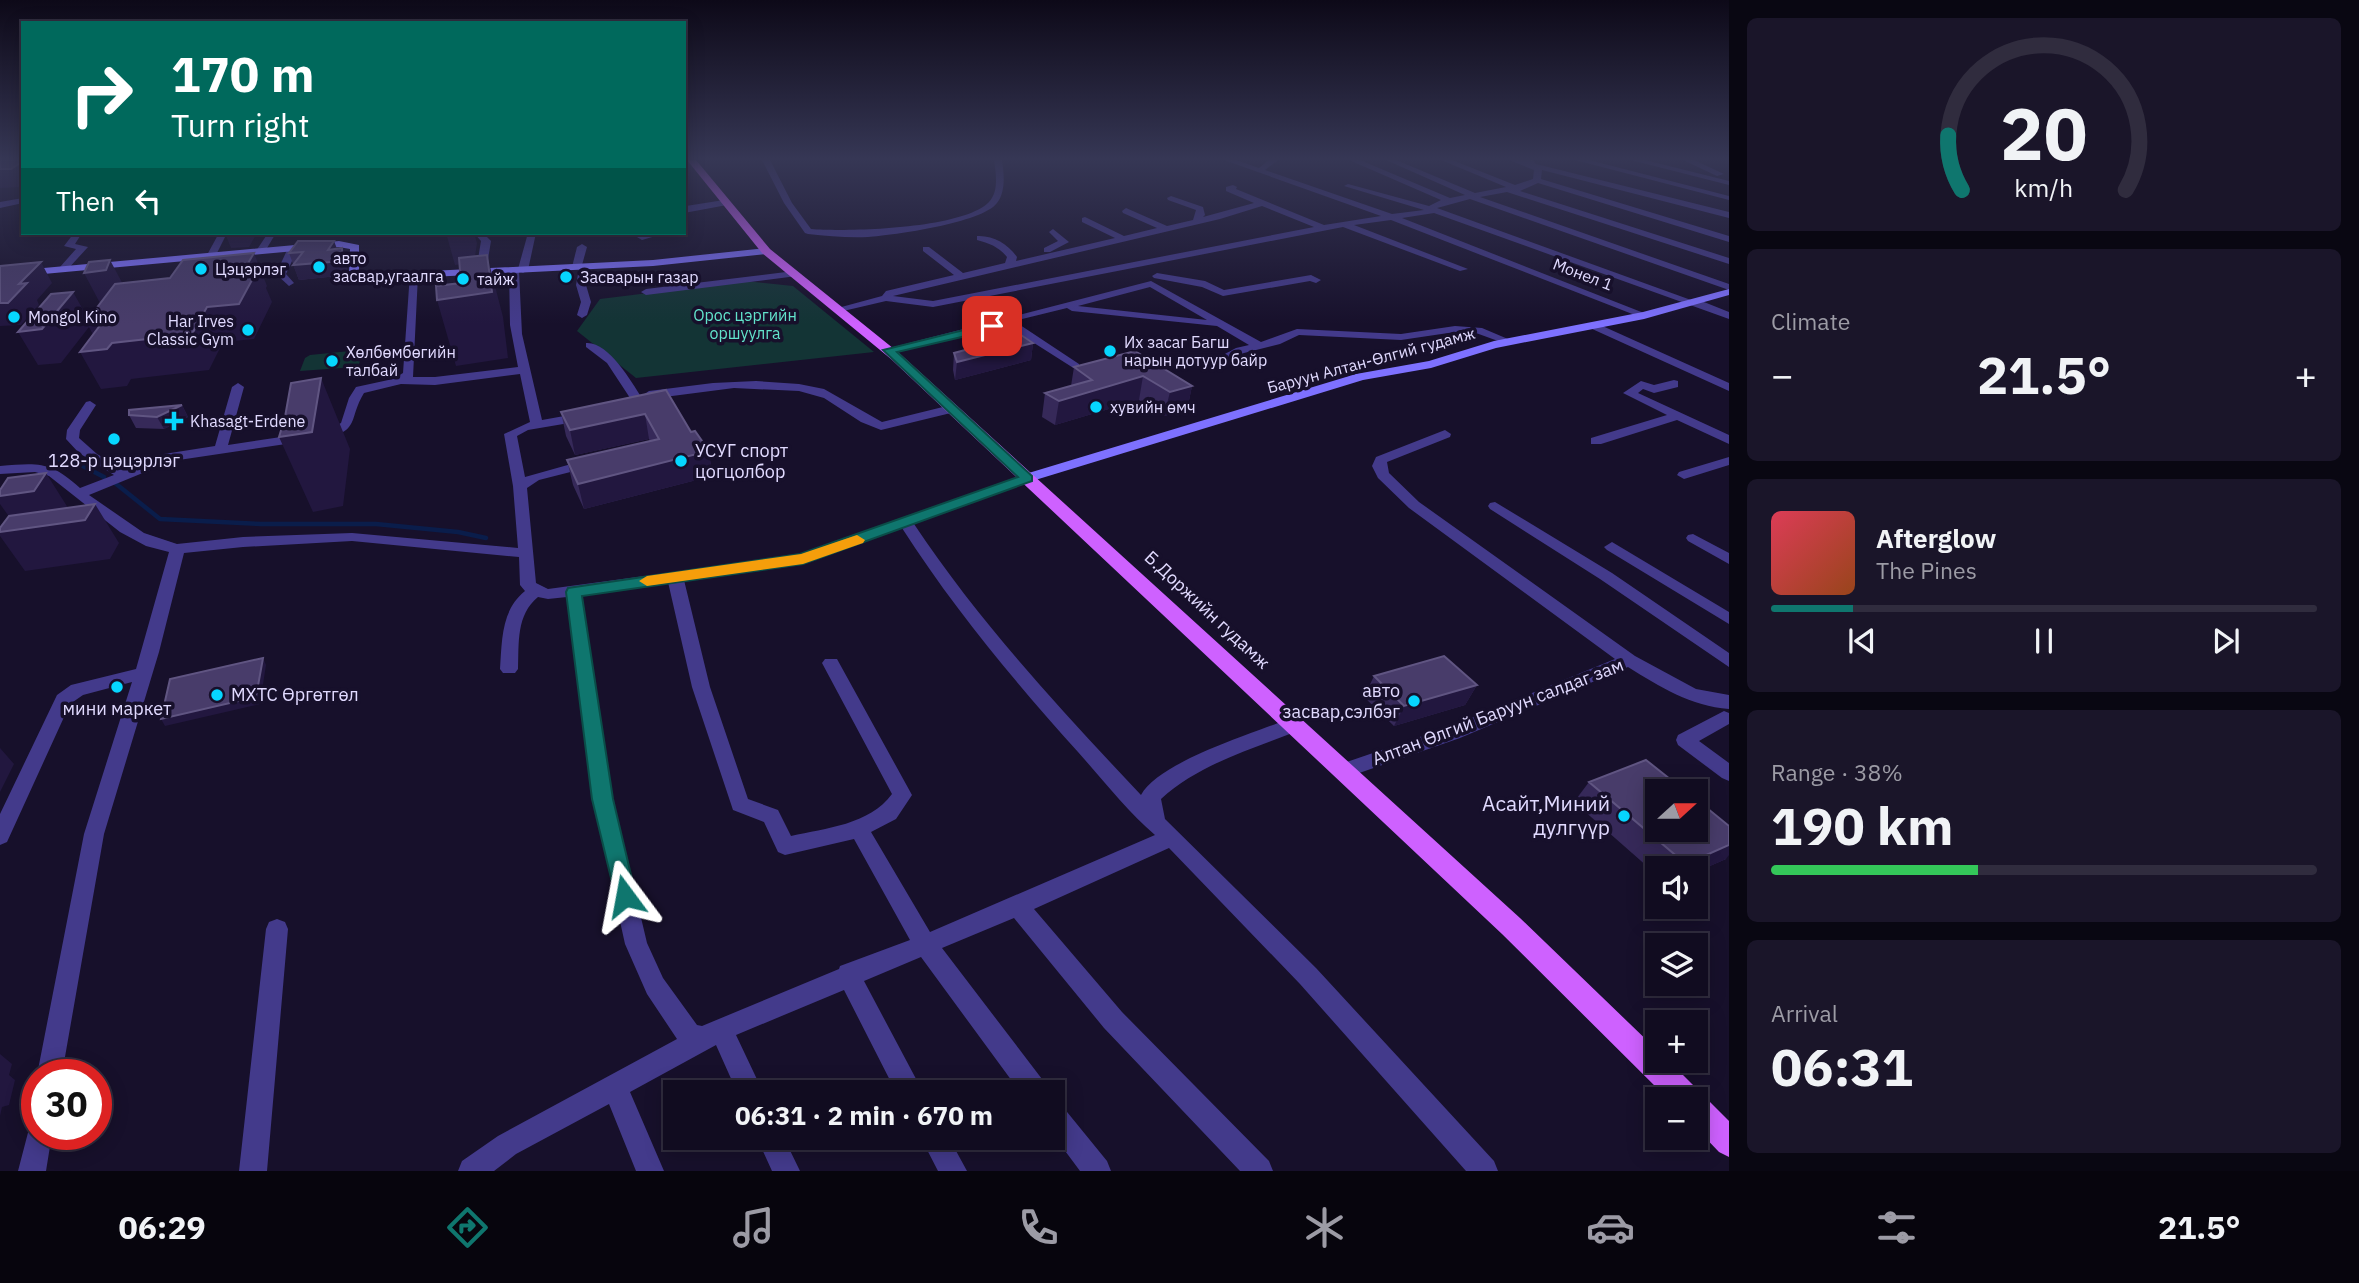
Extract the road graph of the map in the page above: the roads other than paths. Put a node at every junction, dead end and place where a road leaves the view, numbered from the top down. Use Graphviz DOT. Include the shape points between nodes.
graph roads {
  1 [pos="733,215"];
  2 [pos="796,215"];
  3 [pos="969,215"];
  4 [pos="1134,215"];
  5 [pos="1201,215"];
  6 [pos="1221,215"];
  7 [pos="1293,215"];
  8 [pos="1385,215"];
  9 [pos="1411,215"];
  10 [pos="1447,215"];
  11 [pos="1524,215"];
  12 [pos="1588,215"];
  13 [pos="1650,215"];
  14 [pos="1392,217"];
  15 [pos="1084,220"];
  16 [pos="1199,221"];
  17 [pos="1344,224"];
  18 [pos="1165,228"];
  19 [pos="1323,228"];
  20 [pos="1053,232"];
  21 [pos="869,233"];
  22 [pos="77,235"];
  23 [pos="222,235"];
  24 [pos="271,235"];
  25 [pos="480,235"];
  26 [pos="531,235"];
  27 [pos="652,235"];
  28 [pos="642,237"];
  29 [pos="980,238"];
  30 [pos="1122,238"];
  31 [pos="1729,239"];
  32 [pos="819,245"];
  33 [pos="582,247"];
  34 [pos="293,248"];
  35 [pos="926,248"];
  36 [pos="261,251"];
  37 [pos="766,251"];
  38 [pos="212,256"];
  39 [pos="1729,261"];
  40 [pos="1011,263"];
  41 [pos="1132,265"];
  42 [pos="580,267"];
  43 [pos="63,270"];
  44 [pos="518,270"];
  45 [pos="1463,270"];
  46 [pos="481,271"];
  47 [pos="794,274"];
  48 [pos="0,275"];
  49 [pos="413,275"];
  50 [pos="961,276"];
  51 [pos="1154,280"];
  52 [pos="1316,280"];
  53 [pos="289,283"];
  54 [pos="1729,289"];
  55 [pos="646,292"];
  56 [pos="886,298"];
  57 [pos="1692,303"];
  58 [pos="1061,307"];
  59 [pos="839,309"];
  60 [pos="582,315"];
  61 [pos="1644,315"];
  62 [pos="1729,316"];
  63 [pos="1008,322"];
  64 [pos="1223,325"];
  65 [pos="1594,326"];
  66 [pos="1509,342"];
  67 [pos="590,345"];
  68 [pos="1260,346"];
  69 [pos="888,350"];
  70 [pos="1075,366"];
  71 [pos="1210,366"];
  72 [pos="524,370"];
  73 [pos="402,381"];
  74 [pos="1674,384"];
  75 [pos="238,387"];
  76 [pos="1729,387"];
  77 [pos="636,398"];
  78 [pos="623,402"];
  79 [pos="90,405"];
  80 [pos="951,409"];
  81 [pos="592,415"];
  82 [pos="1678,416"];
  83 [pos="536,424"];
  84 [pos="1445,434"];
  85 [pos="1729,440"];
  86 [pos="1595,441"];
  87 [pos="221,448"];
  88 [pos="597,461"];
  89 [pos="1729,461"];
  90 [pos="0,470"];
  91 [pos="123,474"];
  92 [pos="1684,475"];
  93 [pos="1027,478"];
  94 [pos="520,486"];
  95 [pos="78,494"];
  96 [pos="1495,506"];
  97 [pos="905,522"];
  98 [pos="1693,538"];
  99 [pos="1612,547"];
  100 [pos="177,549"];
  101 [pos="526,553"];
  102 [pos="1729,559"];
  103 [pos="675,577"];
  104 [pos="536,591"];
  105 [pos="574,592"];
  106 [pos="1729,620"];
  107 [pos="1629,660"];
  108 [pos="1729,661"];
  109 [pos="831,663"];
  110 [pos="509,669"];
  111 [pos="143,673"];
  112 [pos="1725,711"];
  113 [pos="1293,725"];
  114 [pos="1342,771"];
  115 [pos="1729,773"];
  116 [pos="858,828"];
  117 [pos="1164,830"];
  118 [pos="0,836"];
  119 [pos="1018,906"];
  120 [pos="277,929"];
  121 [pos="925,944"];
  122 [pos="848,974"];
  123 [pos="712,1034"];
  124 [pos="52,1059"];
  125 [pos="742,1080"];
  126 [pos="904,1080"];
  127 [pos="1027,1080"];
  128 [pos="615,1087"];
  129 [pos="1676,1087"];
  130 [pos="1708,1120"];
  131 [pos="1065,1130"];
  132 [pos="1729,1142"];
  133 [pos="36,1150"];
  134 [pos="776,1150"];
  135 [pos="941,1150"];
  136 [pos="32,1171"];
  137 [pos="253,1171"];
  138 [pos="472,1171"];
  139 [pos="650,1171"];
  140 [pos="786,1171"];
  141 [pos="953,1171"];
  142 [pos="1097,1171"];
  143 [pos="1259,1171"];
  144 [pos="1484,1171"];
  1 -- 37 [label="main road, Б.Доржийн гудамж"];
  2 -- 21 [label="street" via="808,231"];
  3 -- 21 [label="street"];
  4 -- 18 [label="street"];
  5 -- 16 [label="street" via="1196,218"];
  6 -- 16 [label="street"];
  7 -- 19 [label="street"];
  8 -- 14 [label="street, Монел 1"];
  9 -- 14 [label="street"];
  10 -- 57 [label="street"];
  11 -- 54 [label="street"];
  12 -- 39 [label="street"];
  13 -- 31 [label="street"];
  14 -- 17 [label="street"];
  14 -- 61 [label="street, Монел 1"];
  15 -- 30 [label="street"];
  16 -- 18 [label="street"];
  17 -- 19 [label="street"];
  17 -- 45 [label="street"];
  18 -- 30 [label="street"];
  19 -- 41 [label="street"];
  20 -- 40 [label="street" via="1064,242"];
  21 -- 32 [label="street"];
  22 -- 43 [label="street" via="69,246 83,247"];
  23 -- 38 [label="street"];
  24 -- 36 [label="street"];
  25 -- 46 [label="street" via="486,241"];
  26 -- 44 [label="street"];
  27 -- 28 [label="street"];
  29 -- 40 [label="street" via="1006,249"];
  30 -- 40 [label="street"];
  33 -- 42 [label="street"];
  34 -- 36 [label="street"];
  34 -- 49 [label="street" via="352,245 357,250 353,271 357,275"];
  34 -- 53 [label="street" via="281,274"];
  35 -- 50 [label="street"];
  36 -- 38 [label="street"];
  37 -- 42 [label="street"];
  37 -- 47 [label="main road, Б.Доржийн гудамж"];
  38 -- 43 [label="street"];
  40 -- 50 [label="street"];
  41 -- 51 [label="street"];
  41 -- 56 [label="street" via="933,304"];
  42 -- 44 [label="street"];
  42 -- 60 [label="street" via="586,302"];
  43 -- 48 [label="street"];
  44 -- 46 [label="street"];
  44 -- 72 [label="street" via="513,306"];
  46 -- 49 [label="street"];
  47 -- 55 [label="street"];
  47 -- 59 [label="main road, Б.Доржийн гудамж"];
  49 -- 73 [label="street" via="410,372"];
  50 -- 56 [label="street" via="890,293"];
  51 -- 52 [label="street" via="1205,284 1223,293"];
  51 -- 58 [label="street"];
  51 -- 64 [label="street"];
  54 -- 57 [label="street, Баруун Алтан-Өлгий гудамж"];
  56 -- 59 [label="street"];
  57 -- 61 [label="street, Баруун Алтан-Өлгий гудамж"];
  57 -- 62 [label="street"];
  58 -- 63 [label="street"];
  58 -- 64 [label="street"];
  59 -- 69 [label="main road, Б.Доржийн гудамж"];
  61 -- 65 [label="street, Баруун Алтан-Өлгий гудамж"];
  63 -- 69 [label="street"];
  63 -- 70 [label="street"];
  64 -- 68 [label="street"];
  65 -- 66 [label="street, Баруун Алтан-Өлгий гудамж"];
  65 -- 76 [label="street"];
  66 -- 68 [label="street" via="1478,330 1455,329 1401,337 1297,332"];
  66 -- 93 [label="street, Баруун Алтан-Өлгий гудамж" via="1339,383"];
  67 -- 77 [label="street" via="611,361"];
  68 -- 71 [label="street" via="1240,350"];
  69 -- 80 [label="main road, Б.Доржийн гудамж"];
  72 -- 73 [label="street"];
  72 -- 83 [label="street"];
  73 -- 87 [label="street" via="359,391 347,427 337,433"];
  74 -- 82 [label="street" via="1654,389 1641,385 1629,393"];
  75 -- 87 [label="street"];
  77 -- 78 [label="street"];
  77 -- 80 [label="street" via="752,385 802,389 836,398 881,426"];
  79 -- 91 [label="street" via="72,438 78,447"];
  80 -- 93 [label="main road, Б.Доржийн гудамж"];
  81 -- 83 [label="street"];
  82 -- 85 [label="street"];
  82 -- 86 [label="street"];
  83 -- 94 [label="street" via="516,429 509,436"];
  84 -- 107 [label="street" via="1381,460 1383,475 1414,505"];
  87 -- 91 [label="street" via="169,457"];
  88 -- 94 [label="street" via="534,477"];
  89 -- 92 [label="street"];
  90 -- 95 [label="street" via="53,472"];
  91 -- 95 [label="street"];
  93 -- 97 [label="street"];
  93 -- 113 [label="main road, Б.Доржийн гудамж"];
  94 -- 101 [label="street"];
  95 -- 100 [label="street" via="147,542"];
  96 -- 108 [label="street"];
  97 -- 103 [label="street" via="803,559"];
  97 -- 117 [label="street" via="934,568 1024,680"];
  98 -- 102 [label="street"];
  99 -- 106 [label="street"];
  100 -- 101 [label="street" via="369,537"];
  100 -- 111 [label="street"];
  101 -- 104 [label="street" via="528,585"];
  103 -- 105 [label="street"];
  103 -- 116 [label="street" via="701,687 740,804 771,816 785,846"];
  104 -- 105 [label="street"];
  104 -- 110 [label="street" via="522,599 511,623"];
  105 -- 123 [label="street" via="603,799 636,944 655,986 690,1037"];
  107 -- 112 [label="street, Алтан Өлгий Баруун салдаг зам"];
  107 -- 114 [label="street, Алтан Өлгий Баруун салдаг зам" via="1453,733"];
  109 -- 116 [label="street" via="902,795 889,813"];
  111 -- 118 [label="street" via="77,690 63,700"];
  111 -- 124 [label="street" via="94,834"];
  112 -- 115 [label="street" via="1685,740"];
  113 -- 114 [label="main road, Б.Доржийн гудамж"];
  113 -- 117 [label="street" via="1173,776 1151,796"];
  114 -- 129 [label="main road, Б.Доржийн гудамж" via="1569,981"];
  116 -- 121 [label="street"];
  117 -- 119 [label="street"];
  117 -- 144 [label="street" via="1308,976"];
  119 -- 121 [label="street"];
  119 -- 143 [label="street" via="1113,1020"];
  120 -- 137 [label="street"];
  121 -- 122 [label="street"];
  121 -- 127 [label="street"];
  122 -- 123 [label="street"];
  122 -- 126 [label="street"];
  123 -- 125 [label="street"];
  123 -- 128 [label="street"];
  128 -- 138 [label="street" via="507,1145"];
  128 -- 139 [label="street"];
  130 -- 132 [label="main road"];
  131 -- 142 [label="street"];
  133 -- 136 [label="street"];
  134 -- 140 [label="street"];
  135 -- 141 [label="street"];
}
